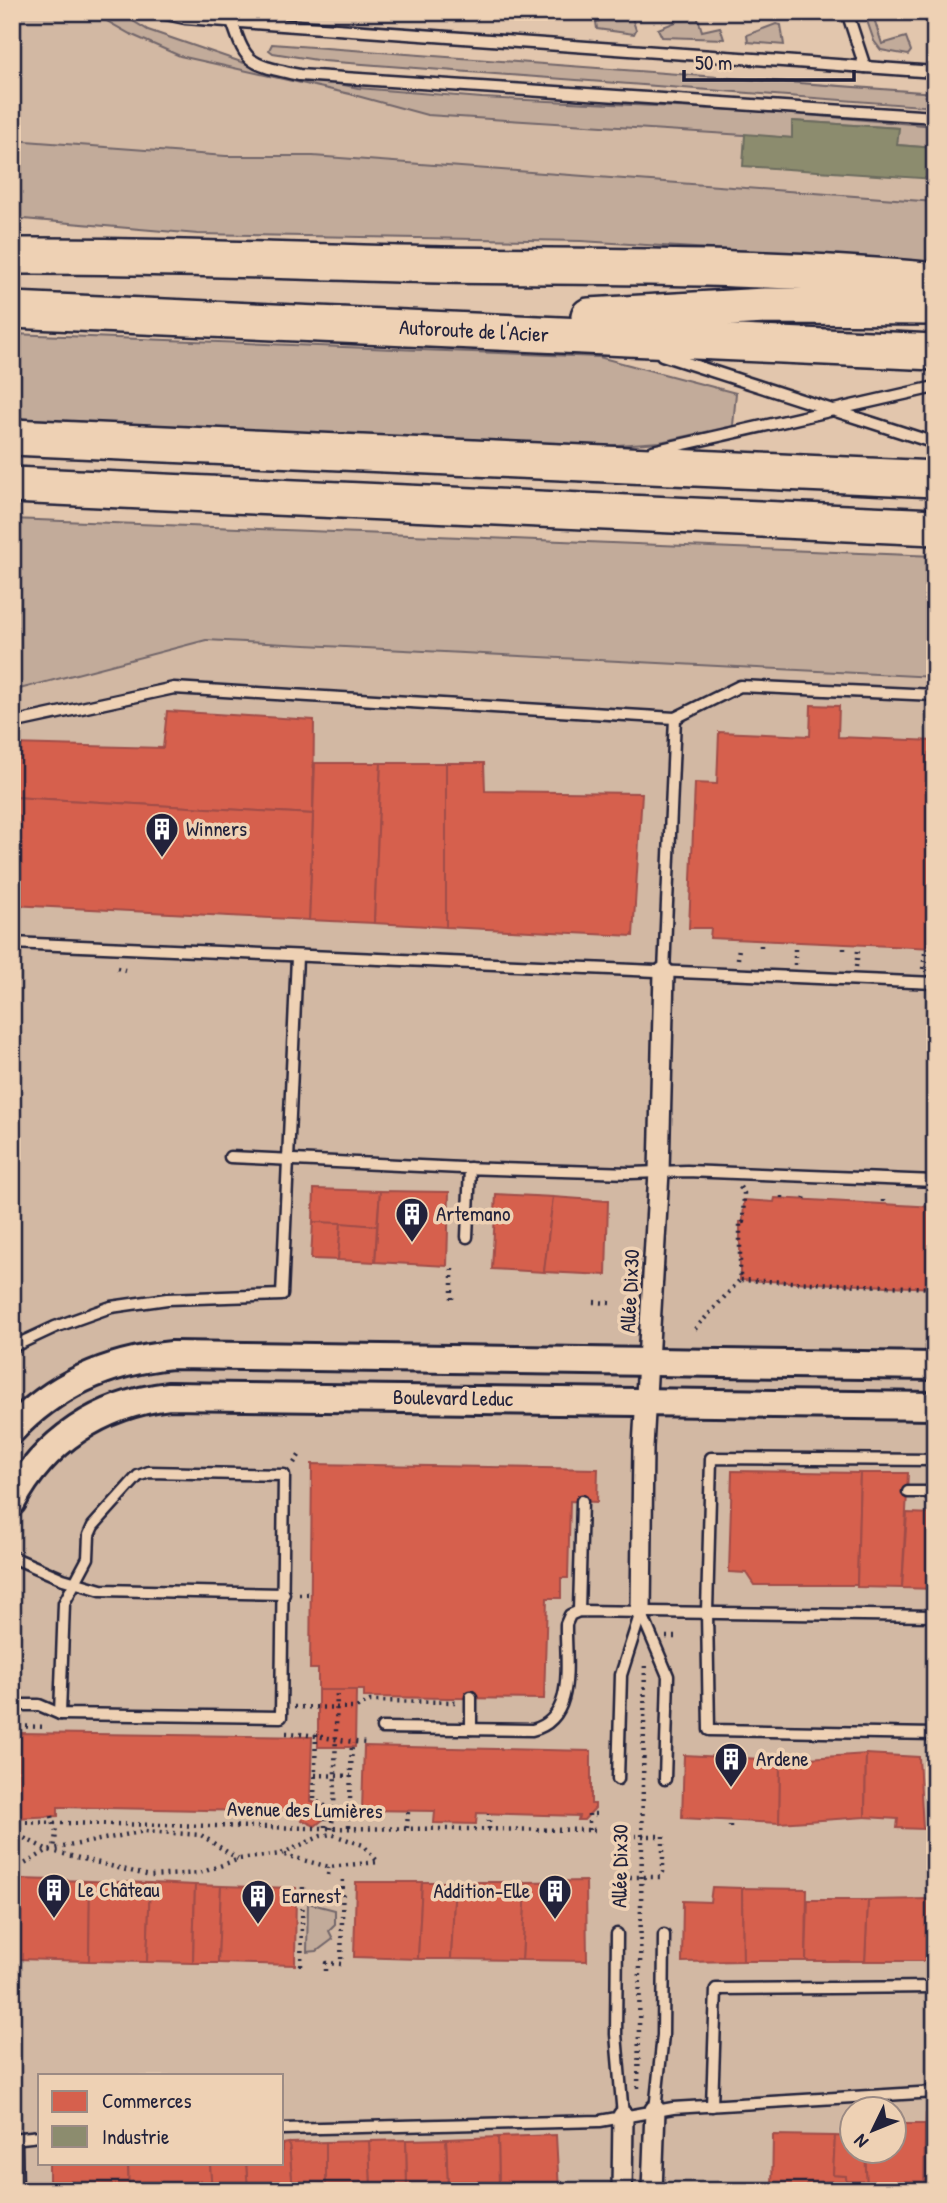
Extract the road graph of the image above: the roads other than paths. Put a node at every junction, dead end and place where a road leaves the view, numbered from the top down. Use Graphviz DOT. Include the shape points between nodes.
graph roads {
  1 [pos="156,12"];
  2 [pos="847,12"];
  3 [pos="230,17"];
  4 [pos="865,66"];
  5 [pos="935,72"];
  6 [pos="935,117"];
  7 [pos="12,236"];
  8 [pos="12,256"];
  9 [pos="144,256"];
  10 [pos="935,281"];
  11 [pos="935,307"];
  12 [pos="12,310"];
  13 [pos="402,327"];
  14 [pos="605,337"];
  15 [pos="935,352"];
  16 [pos="935,387"];
  17 [pos="833,411"];
  18 [pos="12,437"];
  19 [pos="935,443"];
  20 [pos="598,463"];
  21 [pos="935,479"];
  22 [pos="12,485"];
  23 [pos="935,527"];
  24 [pos="935,695"];
  25 [pos="676,718"];
  26 [pos="12,723"];
  27 [pos="12,943"];
  28 [pos="298,957"];
  29 [pos="664,972"];
  30 [pos="935,984"];
  31 [pos="230,1157"];
  32 [pos="288,1159"];
  33 [pos="470,1168"];
  34 [pos="659,1172"];
  35 [pos="935,1181"];
  36 [pos="467,1237"];
  37 [pos="12,1347"];
  38 [pos="649,1360"];
  39 [pos="935,1366"];
  40 [pos="647,1401"];
  41 [pos="935,1406"];
  42 [pos="12,1430"];
  43 [pos="935,1460"];
  44 [pos="908,1492"];
  45 [pos="935,1492"];
  46 [pos="582,1501"];
  47 [pos="12,1502"];
  48 [pos="12,1556"];
  49 [pos="74,1584"];
  50 [pos="284,1594"];
  51 [pos="579,1611"];
  52 [pos="641,1612"];
  53 [pos="707,1612"];
  54 [pos="935,1616"];
  55 [pos="467,1700"];
  56 [pos="23,1705"];
  57 [pos="60,1714"];
  58 [pos="382,1728"];
  59 [pos="471,1729"];
  60 [pos="935,1734"];
  61 [pos="618,1779"];
  62 [pos="666,1779"];
  63 [pos="617,1934"];
  64 [pos="664,1935"];
  65 [pos="935,1987"];
  66 [pos="935,2092"];
  67 [pos="712,2106"];
  68 [pos="654,2110"];
  69 [pos="624,2116"];
  70 [pos="284,2129"];
  71 [pos="38,2136"];
  72 [pos="14,2138"];
  73 [pos="17,2191"];
  74 [pos="622,2191"];
  75 [pos="652,2191"];
  1 -- 3 [label="lane" via="185,18"];
  2 -- 4 [label="lane"];
  3 -- 4 [label="lane"];
  3 -- 6 [label="lane" via="246,58 262,67 299,75"];
  4 -- 5 [label="lane"];
  7 -- 9 [label="highway"];
  8 -- 9 [label="highway"];
  9 -- 10 [label="highway" via="664,267"];
  11 -- 13 [label="highway" via="765,306"];
  12 -- 13 [label="highway, Autoroute de l'Acier"];
  13 -- 14 [label="highway, Autoroute de l'Acier"];
  14 -- 15 [label="highway, Autoroute de l'Acier"];
  14 -- 17 [label="lane"];
  16 -- 17 [label="lane"];
  17 -- 19 [label="lane"];
  17 -- 20 [label="lane"];
  18 -- 20 [label="highway"];
  20 -- 21 [label="highway"];
  22 -- 23 [label="highway"];
  24 -- 25 [label="lane" via="740,686"];
  25 -- 26 [label="lane" via="174,688"];
  25 -- 29 [label="lane"];
  27 -- 28 [label="lane"];
  28 -- 29 [label="lane"];
  28 -- 32 [label="lane"];
  29 -- 30 [label="lane"];
  29 -- 34 [label="street, Allée Dix30"];
  31 -- 32 [label="lane"];
  32 -- 33 [label="lane"];
  32 -- 37 [label="lane" via="282,1295 167,1299 111,1307"];
  33 -- 34 [label="lane"];
  33 -- 36 [label="lane"];
  34 -- 35 [label="lane"];
  34 -- 38 [label="street, Allée Dix30"];
  38 -- 39 [label="street, Boulevard Leduc"];
  38 -- 40 [label="street, Allée Dix30"];
  38 -- 42 [label="street, Boulevard Leduc" via="154,1357 87,1376 41,1404"];
  40 -- 41 [label="street, Boulevard Leduc"];
  40 -- 47 [label="street, Boulevard Leduc" via="153,1398 107,1411 64,1437 36,1465"];
  40 -- 52 [label="street, Allée Dix30"];
  43 -- 53 [label="lane" via="711,1458"];
  44 -- 45 [label="lane"];
  46 -- 51 [label="lane"];
  48 -- 49 [label="lane"];
  49 -- 50 [label="lane" via="101,1590"];
  49 -- 50 [label="lane" via="88,1558 93,1525 144,1473 284,1475"];
  49 -- 57 [label="lane" via="64,1602"];
  50 -- 57 [label="lane" via="281,1717"];
  51 -- 52 [label="lane"];
  51 -- 59 [label="lane" via="570,1615 566,1625 565,1697 555,1718 532,1730"];
  52 -- 53 [label="lane"];
  52 -- 61 [label="lane" via="621,1675"];
  52 -- 62 [label="lane" via="668,1676"];
  53 -- 54 [label="lane"];
  53 -- 60 [label="lane" via="709,1730"];
  55 -- 59 [label="lane"];
  56 -- 57 [label="lane"];
  58 -- 59 [label="lane"];
  63 -- 69 [label="lane" via="617,2034"];
  64 -- 68 [label="lane" via="663,2035"];
  65 -- 67 [label="lane" via="716,1989"];
  66 -- 67 [label="lane"];
  67 -- 68 [label="lane"];
  68 -- 69 [label="lane"];
  68 -- 75 [label="street"];
  69 -- 70 [label="lane" via="600,2121"];
  69 -- 74 [label="street"];
  71 -- 72 [label="lane"];
  72 -- 73 [label="lane"];
}
